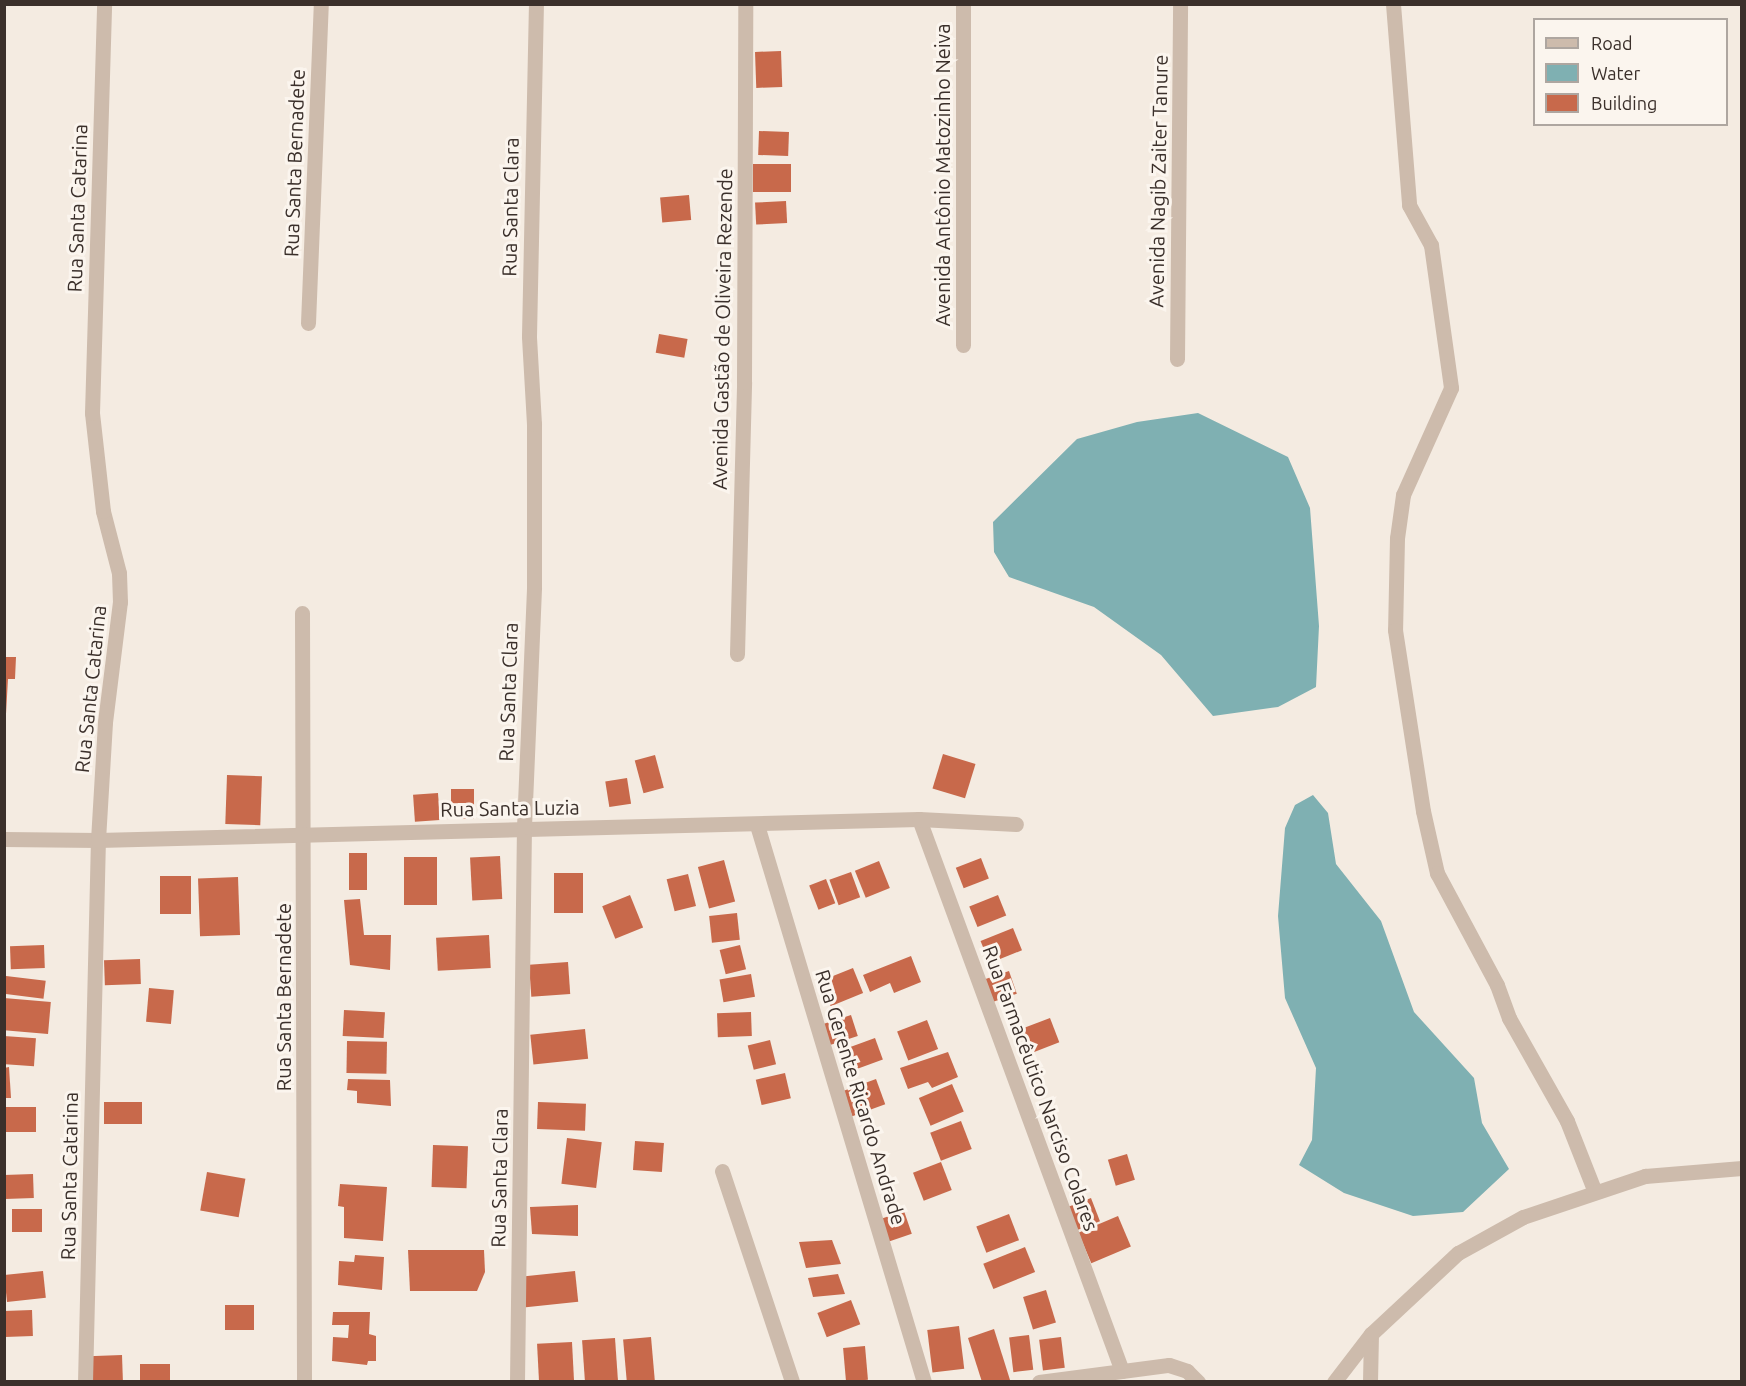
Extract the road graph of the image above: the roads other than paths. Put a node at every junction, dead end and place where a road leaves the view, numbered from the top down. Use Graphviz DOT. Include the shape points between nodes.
graph roads {
  1 [pos="104,4"];
  2 [pos="321,4"];
  3 [pos="536,4"];
  4 [pos="745,4"];
  5 [pos="963,4"];
  6 [pos="1180,4"];
  7 [pos="1393,4"];
  8 [pos="309,323"];
  9 [pos="963,345"];
  10 [pos="1177,359"];
  11 [pos="302,613"];
  12 [pos="737,654"];
  13 [pos="919,819"];
  14 [pos="1016,824"];
  15 [pos="757,825"];
  16 [pos="524,827"];
  17 [pos="304,834"];
  18 [pos="4,839"];
  19 [pos="98,840"];
  20 [pos="1742,1168"];
  21 [pos="722,1171"];
  22 [pos="1595,1192"];
  23 [pos="1371,1334"];
  24 [pos="1122,1371"];
  25 [pos="85,1382"];
  26 [pos="304,1382"];
  27 [pos="518,1382"];
  28 [pos="792,1382"];
  29 [pos="924,1382"];
  30 [pos="1039,1382"];
  31 [pos="1198,1382"];
  32 [pos="1334,1382"];
  33 [pos="1370,1382"];
  1 -- 19 [label="street, Rua Santa Catarina" via="92,413 103,511 119,573 120,602 105,722"];
  2 -- 8 [label="street, Rua Santa Bernadete"];
  3 -- 16 [label="street, Rua Santa Clara" via="529,336 534,424 534,587"];
  4 -- 12 [label="street, Avenida Gastão de Oliveira Rezende" via="744,382"];
  5 -- 9 [label="street, Avenida Antônio Matozinho Neiva"];
  6 -- 10 [label="street, Avenida Nagib Zaiter Tanure"];
  7 -- 22 [label="street" via="1409,205 1431,245 1450,388 1403,495 1397,538 1395,630 1423,811 1437,873 1497,985 1509,1018 1567,1121"];
  11 -- 17 [label="street, Rua Santa Bernadete"];
  13 -- 14 [label="street, Rua Santa Luzia"];
  13 -- 15 [label="street, Rua Santa Luzia"];
  13 -- 24 [label="street, Rua Farmacêutico Narciso Colares"];
  15 -- 16 [label="street, Rua Santa Luzia"];
  15 -- 29 [label="street, Rua Gerente Ricardo Andrade"];
  16 -- 17 [label="street, Rua Santa Luzia"];
  16 -- 27 [label="street, Rua Santa Clara"];
  17 -- 19 [label="street, Rua Santa Luzia"];
  17 -- 26 [label="street, Rua Santa Bernadete"];
  18 -- 19 [label="street, Rua Santa Luzia"];
  19 -- 25 [label="street, Rua Santa Catarina"];
  20 -- 22 [label="street" via="1645,1176"];
  21 -- 28 [label="street"];
  22 -- 23 [label="street" via="1523,1217 1458,1253"];
  23 -- 32 [label="street"];
  23 -- 33 [label="street"];
  24 -- 30 [label="street"];
  24 -- 31 [label="street" via="1169,1365 1187,1371"];
}
